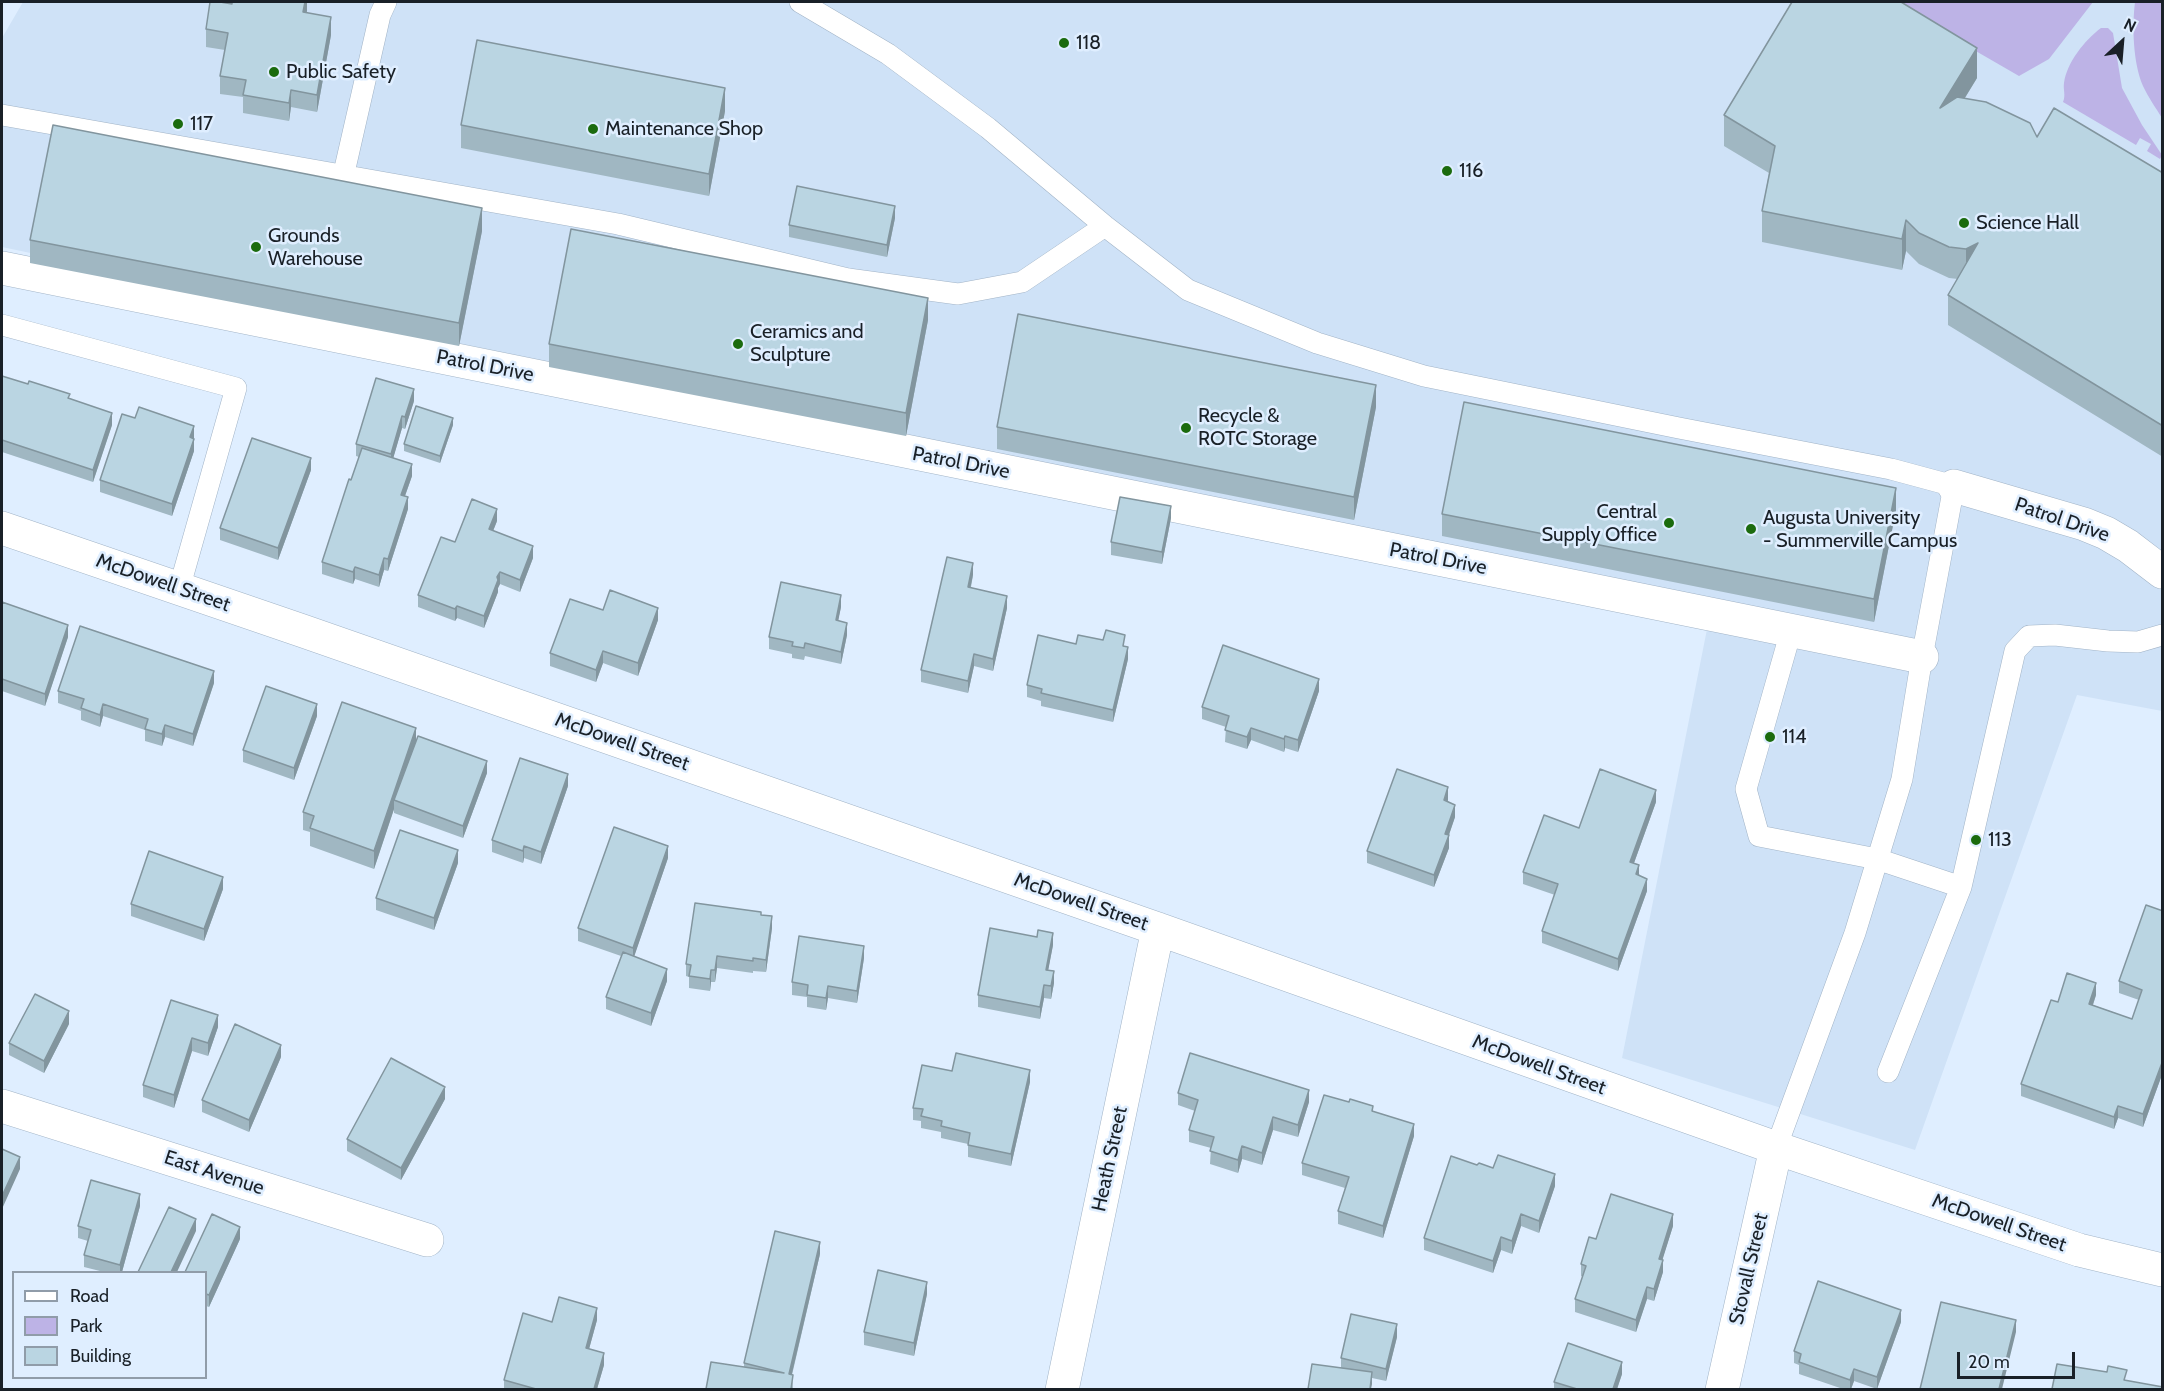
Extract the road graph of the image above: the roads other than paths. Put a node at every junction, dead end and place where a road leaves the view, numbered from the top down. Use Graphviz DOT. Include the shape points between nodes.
graph roads {
  1 [pos="386,2"];
  2 [pos="800,2"];
  3 [pos="2,115"];
  4 [pos="343,177"];
  5 [pos="1105,226"];
  6 [pos="2,268"];
  7 [pos="2,325"];
  8 [pos="1954,486"];
  9 [pos="2,528"];
  10 [pos="2163,572"];
  11 [pos="179,589"];
  12 [pos="1791,631"];
  13 [pos="2163,635"];
  14 [pos="1922,657"];
  15 [pos="1877,859"];
  16 [pos="1961,887"];
  17 [pos="1158,929"];
  18 [pos="1888,1072"];
  19 [pos="2,1106"];
  20 [pos="1776,1148"];
  21 [pos="427,1240"];
  22 [pos="2163,1270"];
  23 [pos="1062,1389"];
  24 [pos="1722,1389"];
  1 -- 4 [label="lane"];
  2 -- 5 [label="lane" via="888,54 988,128"];
  3 -- 4 [label="lane"];
  4 -- 5 [label="lane" via="618,224 848,279 958,294 1022,282"];
  5 -- 8 [label="lane" via="1188,291 1317,343 1424,376 1890,469"];
  6 -- 12 [label="street, Patrol Drive"];
  7 -- 11 [label="lane" via="236,388"];
  8 -- 10 [label="street, Patrol Drive" via="2106,533"];
  8 -- 14 [label="lane"];
  9 -- 11 [label="street, McDowell Street"];
  11 -- 17 [label="street, McDowell Street"];
  12 -- 14 [label="street, Patrol Drive"];
  12 -- 15 [label="lane" via="1746,789 1759,836"];
  13 -- 16 [label="lane" via="2138,642 2029,636 2015,651"];
  14 -- 15 [label="lane" via="1902,779"];
  15 -- 16 [label="lane"];
  15 -- 20 [label="lane" via="1855,933"];
  16 -- 18 [label="lane"];
  17 -- 20 [label="street, McDowell Street"];
  17 -- 23 [label="street, Heath Street"];
  19 -- 21 [label="street, East Avenue"];
  20 -- 22 [label="street, McDowell Street" via="2079,1250"];
  20 -- 24 [label="street, Stovall Street"];
}
